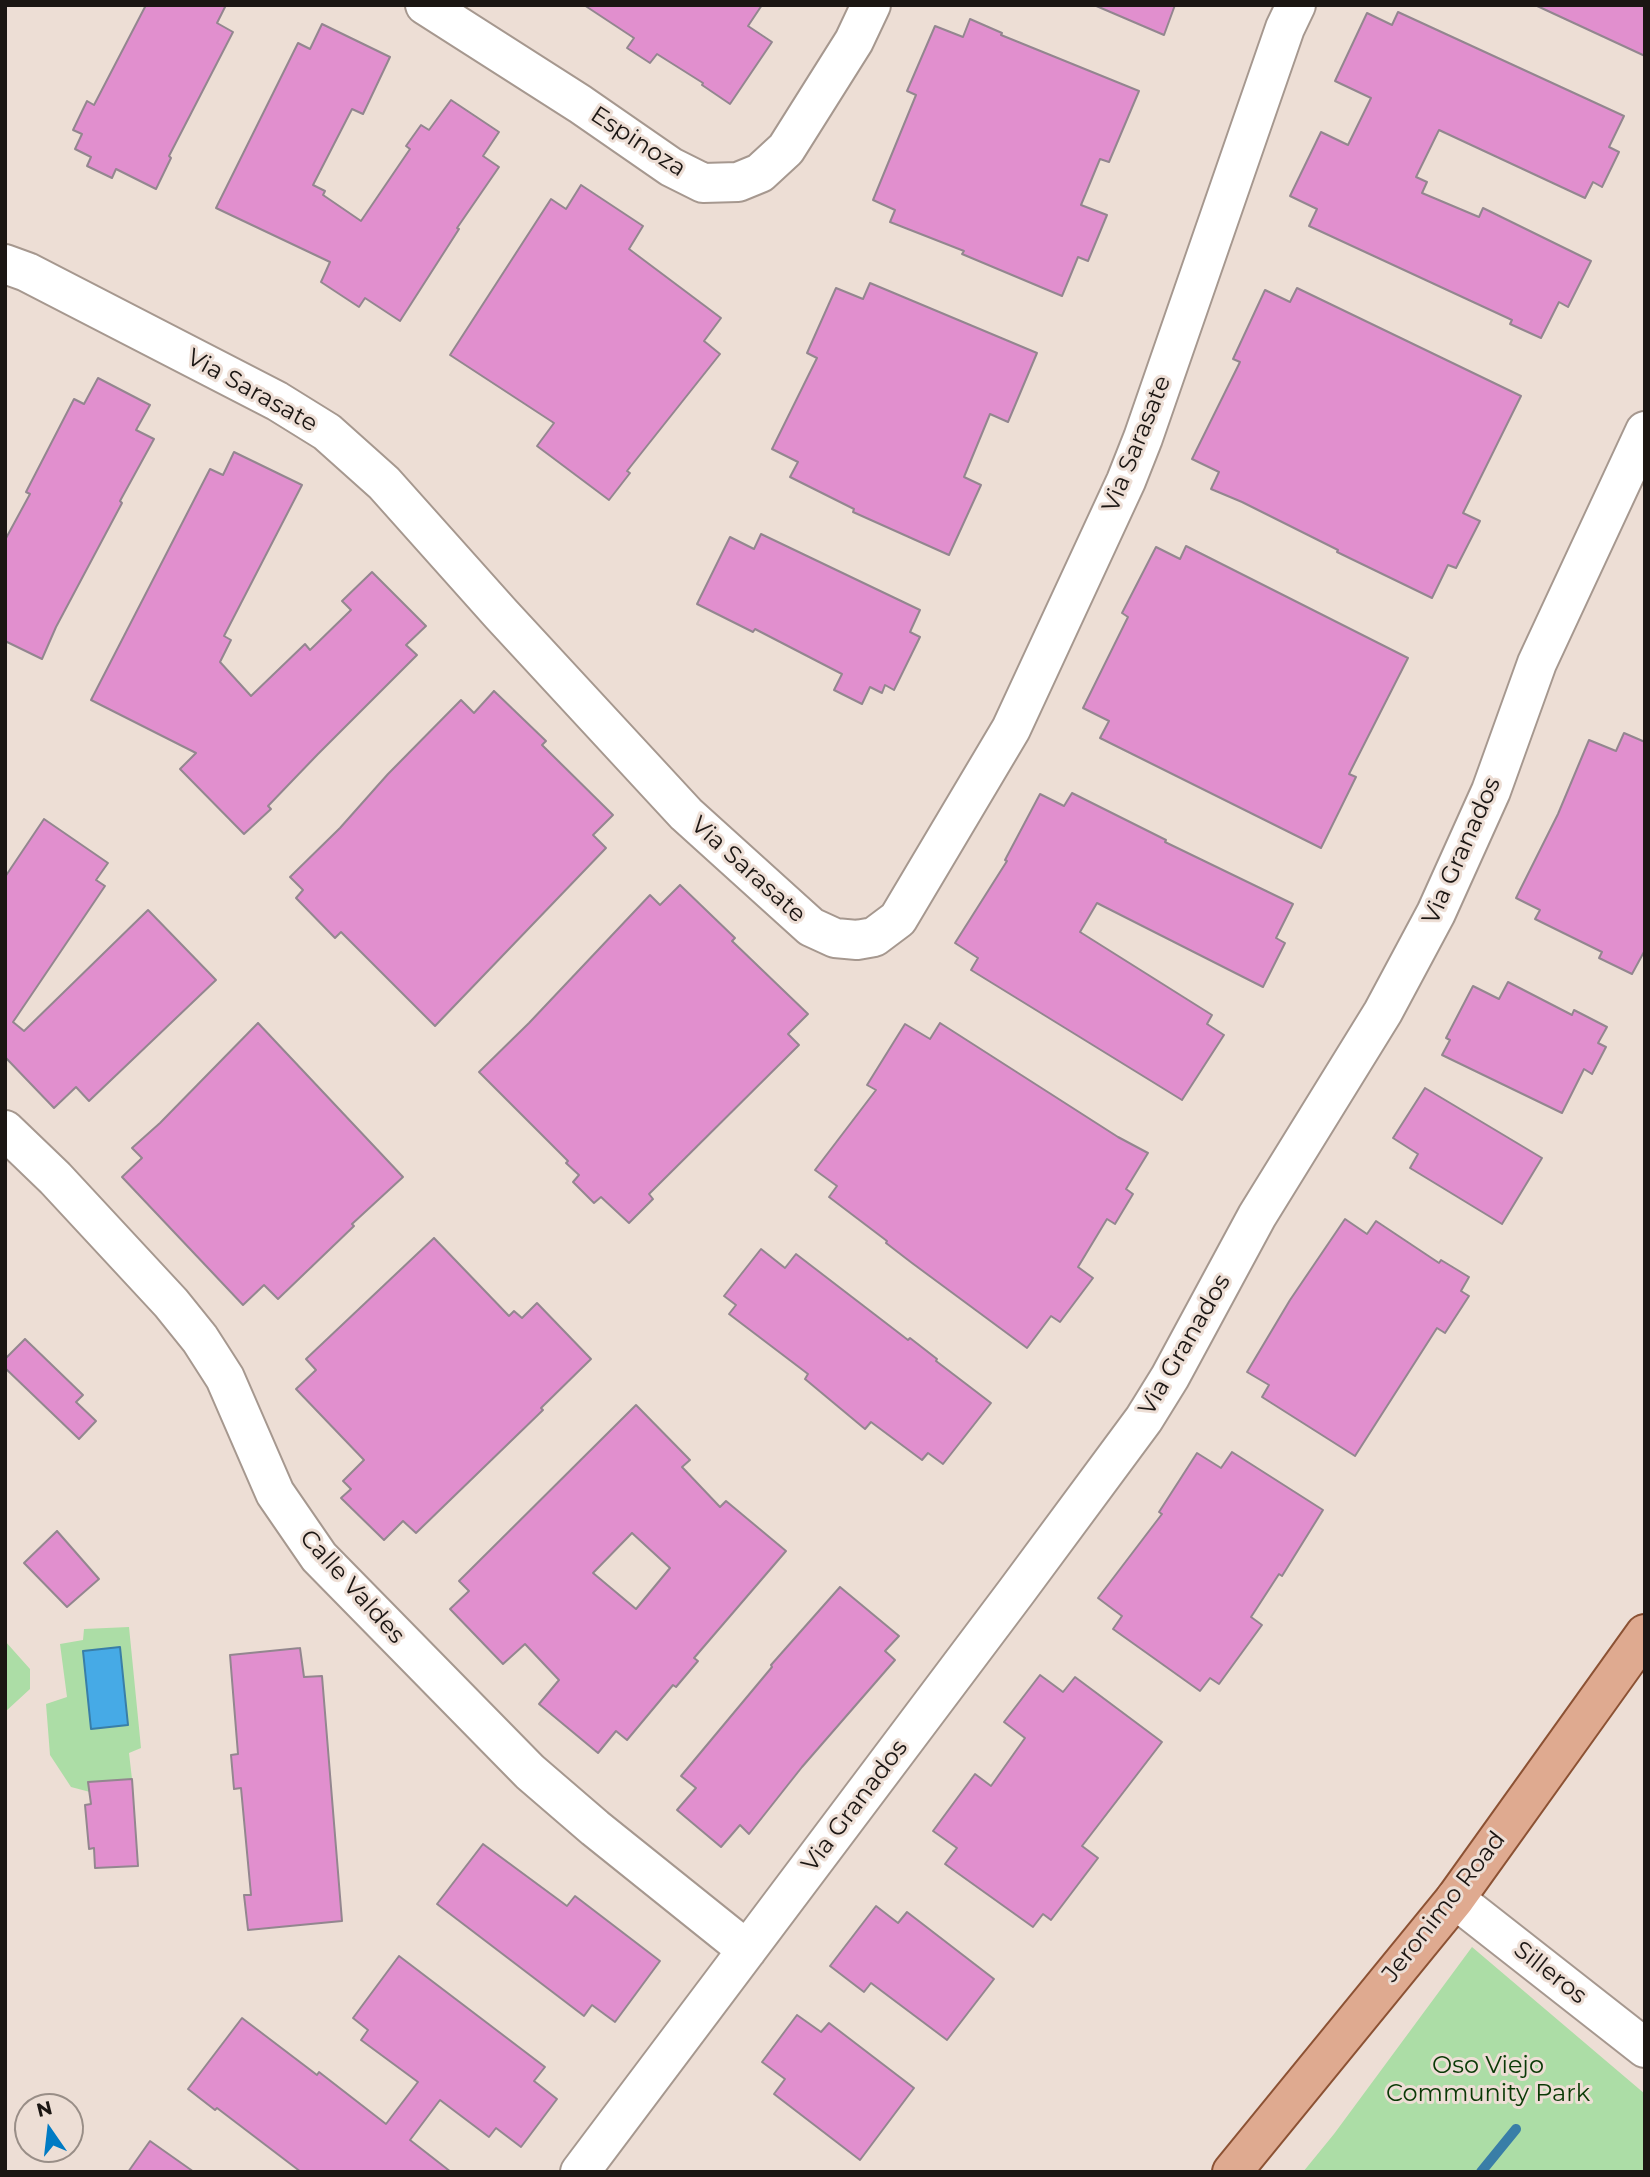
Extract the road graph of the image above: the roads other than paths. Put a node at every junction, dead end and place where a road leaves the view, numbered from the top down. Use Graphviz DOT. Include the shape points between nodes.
graph roads {
  1 [pos="425,5"];
  2 [pos="871,5"];
  3 [pos="1296,5"];
  4 [pos="5,264"];
  5 [pos="1645,432"];
  6 [pos="5,1130"];
  7 [pos="1645,1634"];
  8 [pos="1455,1899"];
  9 [pos="747,1950"];
  10 [pos="1645,2048"];
  11 [pos="580,2172"];
  12 [pos="1232,2172"];
  1 -- 2 [label="street, Espinoza" via="671,167 704,183 738,182 760,173 786,149 854,41"];
  3 -- 4 [label="street, Via Sarasate" via="1134,459 1011,729 898,919 874,937 835,938 811,927 686,814 384,483 327,432 277,401"];
  5 -- 9 [label="street, Via Granados" via="1537,663 1491,791 1436,913 1383,1012 1257,1216 1170,1377 1144,1419"];
  6 -- 9 [label="street, Calle Valdes" via="55,1178 200,1339 225,1378 275,1493 319,1557 530,1772"];
  7 -- 8 [label="main road, Jeronimo Road"];
  8 -- 10 [label="street, Silleros"];
  8 -- 12 [label="main road, Jeronimo Road"];
  9 -- 11 [label="street, Via Granados"];
}
